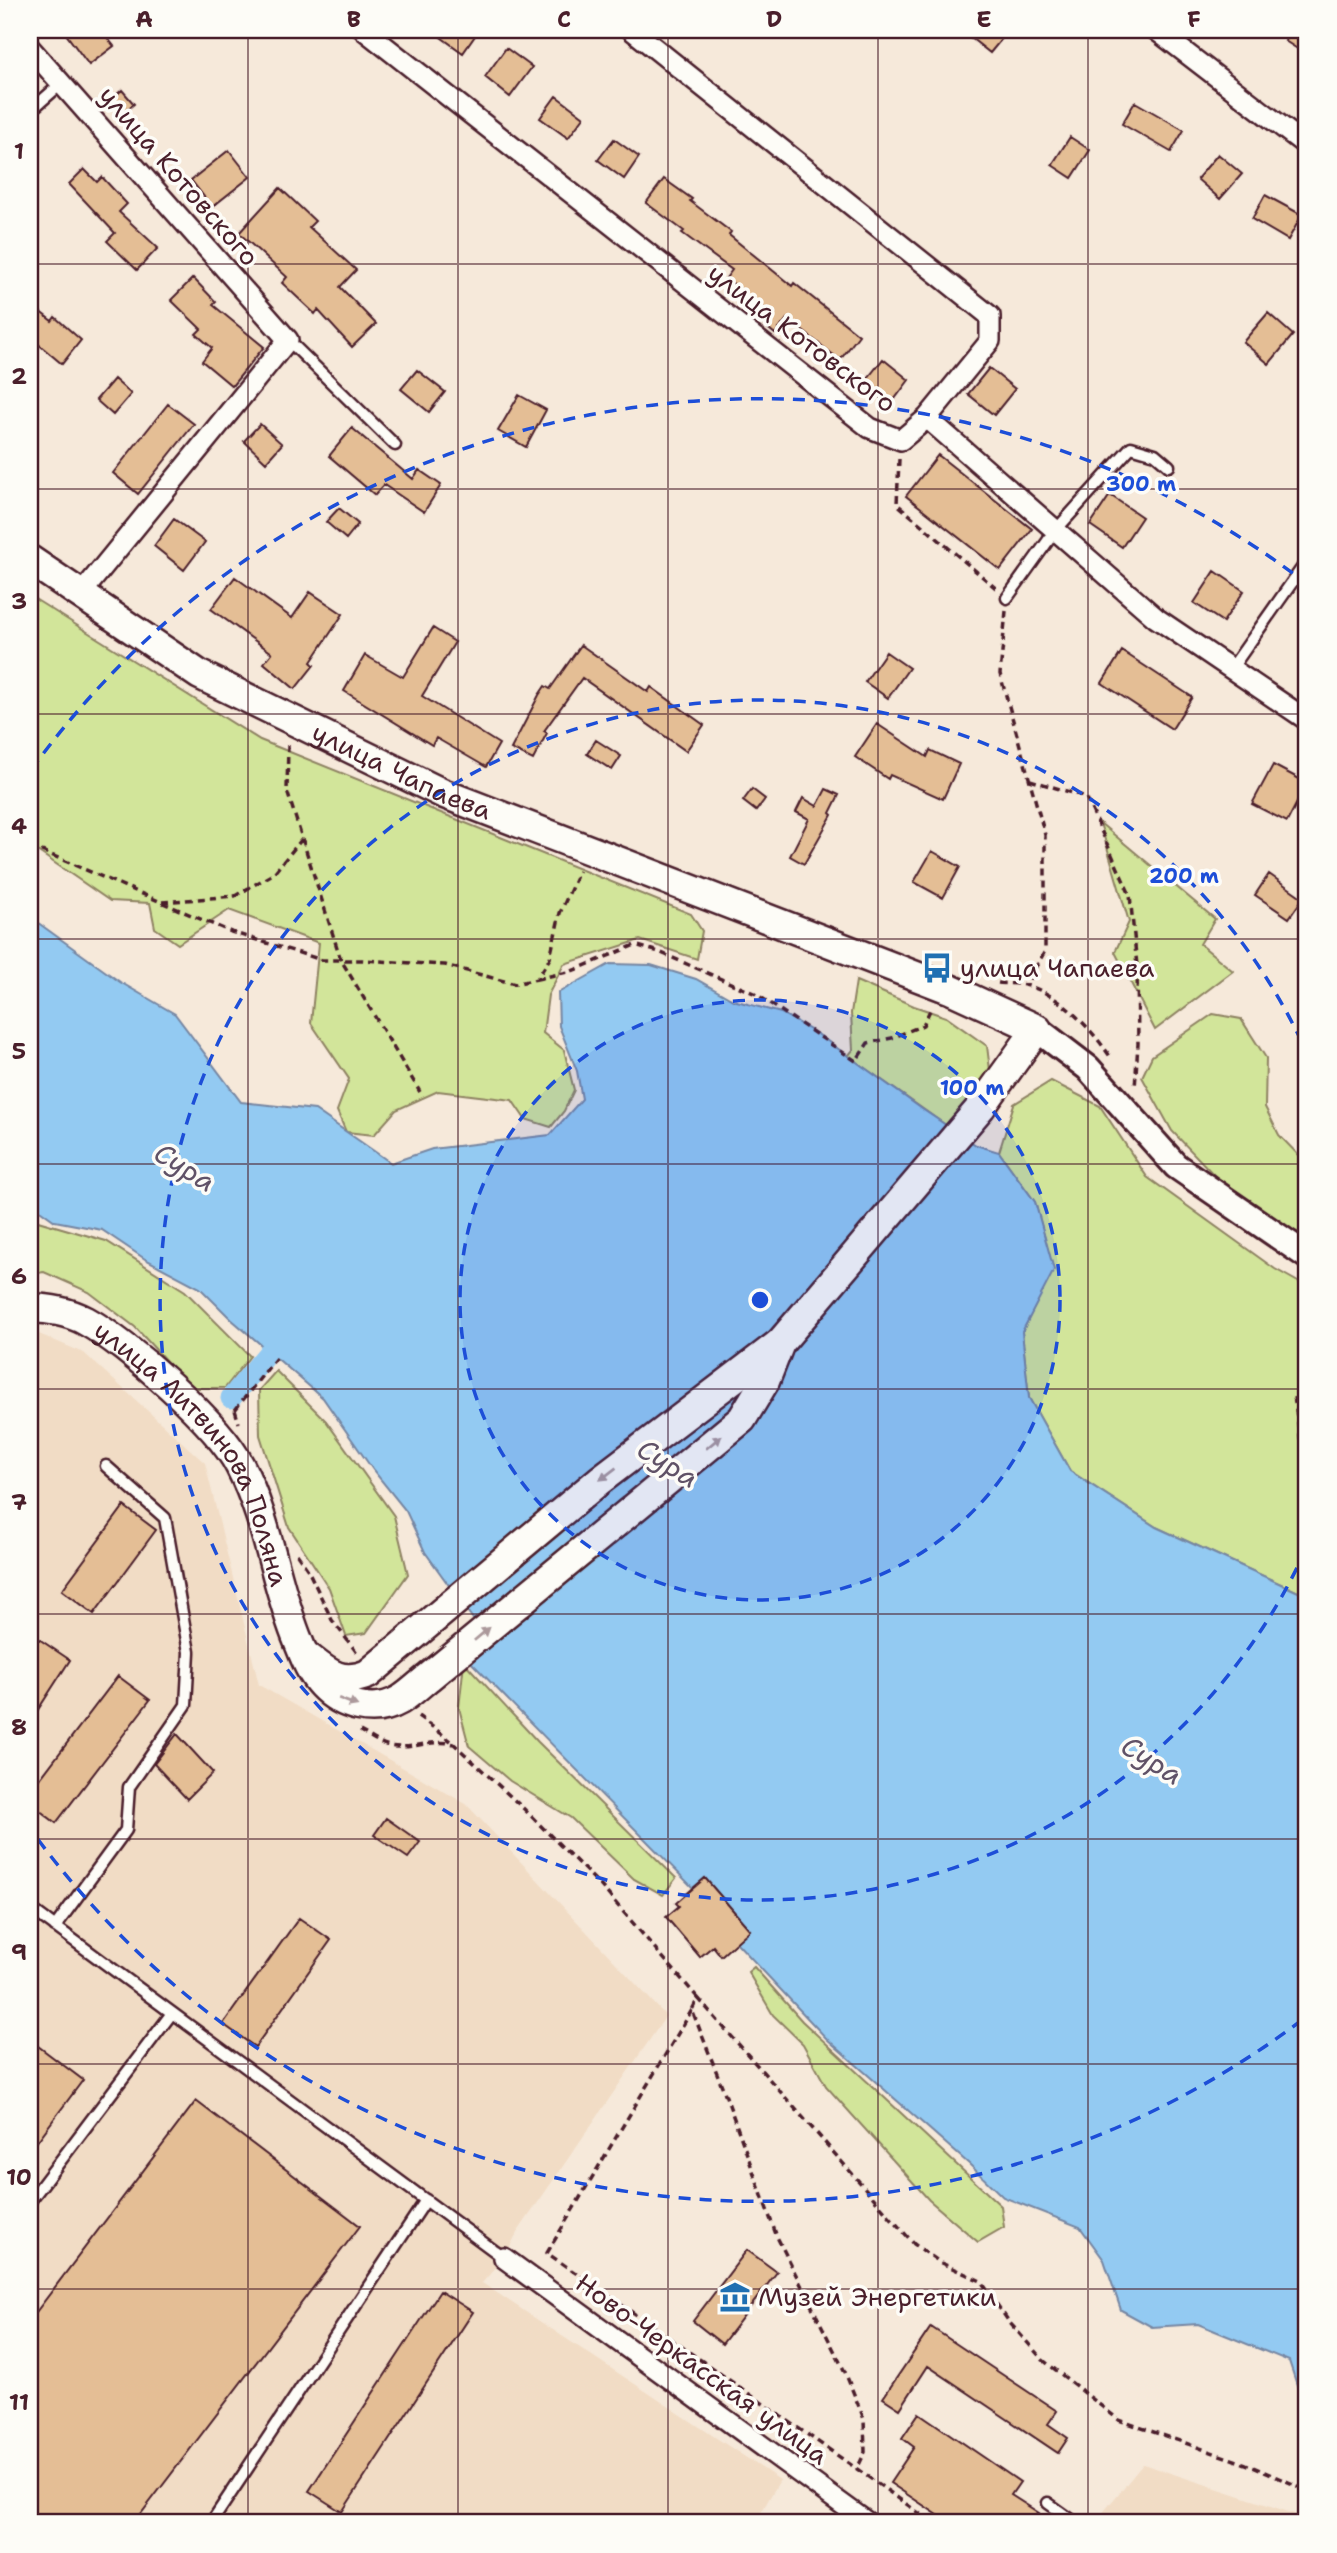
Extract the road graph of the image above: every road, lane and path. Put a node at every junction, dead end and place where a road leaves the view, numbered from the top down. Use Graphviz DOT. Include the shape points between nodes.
graph roads {
  1 [pos="364,30"];
  2 [pos="632,30"];
  3 [pos="1156,30"];
  4 [pos="30,48"];
  5 [pos="63,83"];
  6 [pos="30,111"];
  7 [pos="1307,146"];
  8 [pos="288,340"];
  9 [pos="928,418"];
  10 [pos="901,440"];
  11 [pos="395,445"];
  12 [pos="1169,466"];
  13 [pos="1055,531"];
  14 [pos="30,560"];
  15 [pos="1307,561"];
  16 [pos="81,594"];
  17 [pos="1007,598"];
  18 [pos="1231,670"];
  19 [pos="289,718"];
  20 [pos="1307,720"];
  21 [pos="1030,780"];
  22 [pos="302,839"];
  23 [pos="30,846"];
  24 [pos="580,868"];
  25 [pos="160,902"];
  26 [pos="341,960"];
  27 [pos="537,979"];
  28 [pos="1026,985"];
  29 [pos="934,999"];
  30 [pos="1037,1029"];
  31 [pos="420,1092"];
  32 [pos="1133,1118"];
  33 [pos="1307,1256"];
  34 [pos="30,1308"];
  35 [pos="780,1343"];
  36 [pos="276,1358"];
  37 [pos="1294,1397"];
  38 [pos="236,1410"];
  39 [pos="1307,1455"];
  40 [pos="106,1466"];
  41 [pos="304,1654"];
  42 [pos="417,1714"];
  43 [pos="355,1728"];
  44 [pos="454,1744"];
  45 [pos="30,1908"];
  46 [pos="55,1927"];
  47 [pos="698,1998"];
  48 [pos="692,2010"];
  49 [pos="172,2013"];
  50 [pos="426,2200"];
  51 [pos="30,2201"];
  52 [pos="504,2258"];
  53 [pos="856,2469"];
  54 [pos="1307,2490"];
  55 [pos="1048,2503"];
  56 [pos="211,2523"];
  57 [pos="868,2523"];
  58 [pos="933,2523"];
  59 [pos="1076,2523"];
  1 -- 10 [label="street, улица Котовского" via="870,428"];
  2 -- 9 [label="street" via="990,316 990,341"];
  3 -- 7 [label="street"];
  4 -- 5 [label="street, улица Котовского"];
  5 -- 6 [label="lane"];
  5 -- 8 [label="street, улица Котовского"];
  8 -- 11 [label="lane"];
  8 -- 16 [label="street"];
  9 -- 10 [label="street, улица Котовского"];
  9 -- 13 [label="street, улица Котовского"];
  10 -- 17 [label="path" via="897,504"];
  12 -- 13 [label="lane" via="1155,454 1131,447"];
  13 -- 17 [label="lane"];
  13 -- 18 [label="street, улица Котовского" via="1156,618"];
  14 -- 16 [label="main road, улица Чапаева"];
  15 -- 18 [label="lane"];
  16 -- 19 [label="main road, улица Чапаева" via="200,675"];
  17 -- 21 [label="path" via="1000,674"];
  18 -- 20 [label="street, улица Котовского"];
  19 -- 22 [label="path" via="287,791"];
  19 -- 30 [label="main road, улица Чапаева" via="442,793 951,990"];
  21 -- 28 [label="path" via="1045,835 1045,951"];
  21 -- 32 [label="path" via="1086,797 1130,895 1137,967"];
  22 -- 25 [label="path" via="272,874 235,896"];
  22 -- 26 [label="path"];
  23 -- 25 [label="path"];
  24 -- 27 [label="path" via="560,913 550,958"];
  25 -- 26 [label="path" via="231,932 321,960"];
  26 -- 27 [label="path" via="445,965 515,984"];
  26 -- 31 [label="path"];
  27 -- 29 [label="path" via="572,971 635,945 756,994 856,1061 868,1043 923,1025"];
  30 -- 32 [label="street, улица Чапаева" via="1088,1068"];
  30 -- 35 [label="main road" via="981,1107"];
  32 -- 33 [label="street, улица Чапаева" via="1176,1166"];
  34 -- 41 [label="main road, улица Литвинова Поляна" via="59,1310 109,1337 163,1380 228,1447 255,1504"];
  35 -- 41 [label="main road, one-way" via="600,1480 368,1674 344,1679"];
  41 -- 35 [label="main road, улица Литвинова Поляна, one-way" via="321,1685 337,1698 370,1707 400,1700 741,1419 765,1381"];
  36 -- 38 [label="path"];
  37 -- 39 [label="path"];
  40 -- 46 [label="lane" via="165,1518 190,1652 186,1705 129,1787 126,1830"];
  42 -- 44 [label="path"];
  43 -- 44 [label="path" via="387,1745 441,1740"];
  44 -- 47 [label="path" via="600,1885"];
  45 -- 46 [label="lane"];
  46 -- 49 [label="lane"];
  47 -- 48 [label="path"];
  47 -- 54 [label="path" via="914,2244 941,2263 981,2281 1042,2360 1119,2420"];
  48 -- 53 [label="path" via="777,2237 864,2419 865,2452"];
  48 -- 53 [label="path" via="547,2253"];
  49 -- 50 [label="lane"];
  49 -- 51 [label="lane"];
  50 -- 52 [label="lane"];
  50 -- 56 [label="lane"];
  52 -- 57 [label="street, Ново-Черкасская улица"];
  53 -- 58 [label="path"];
  55 -- 59 [label="lane"];
}
